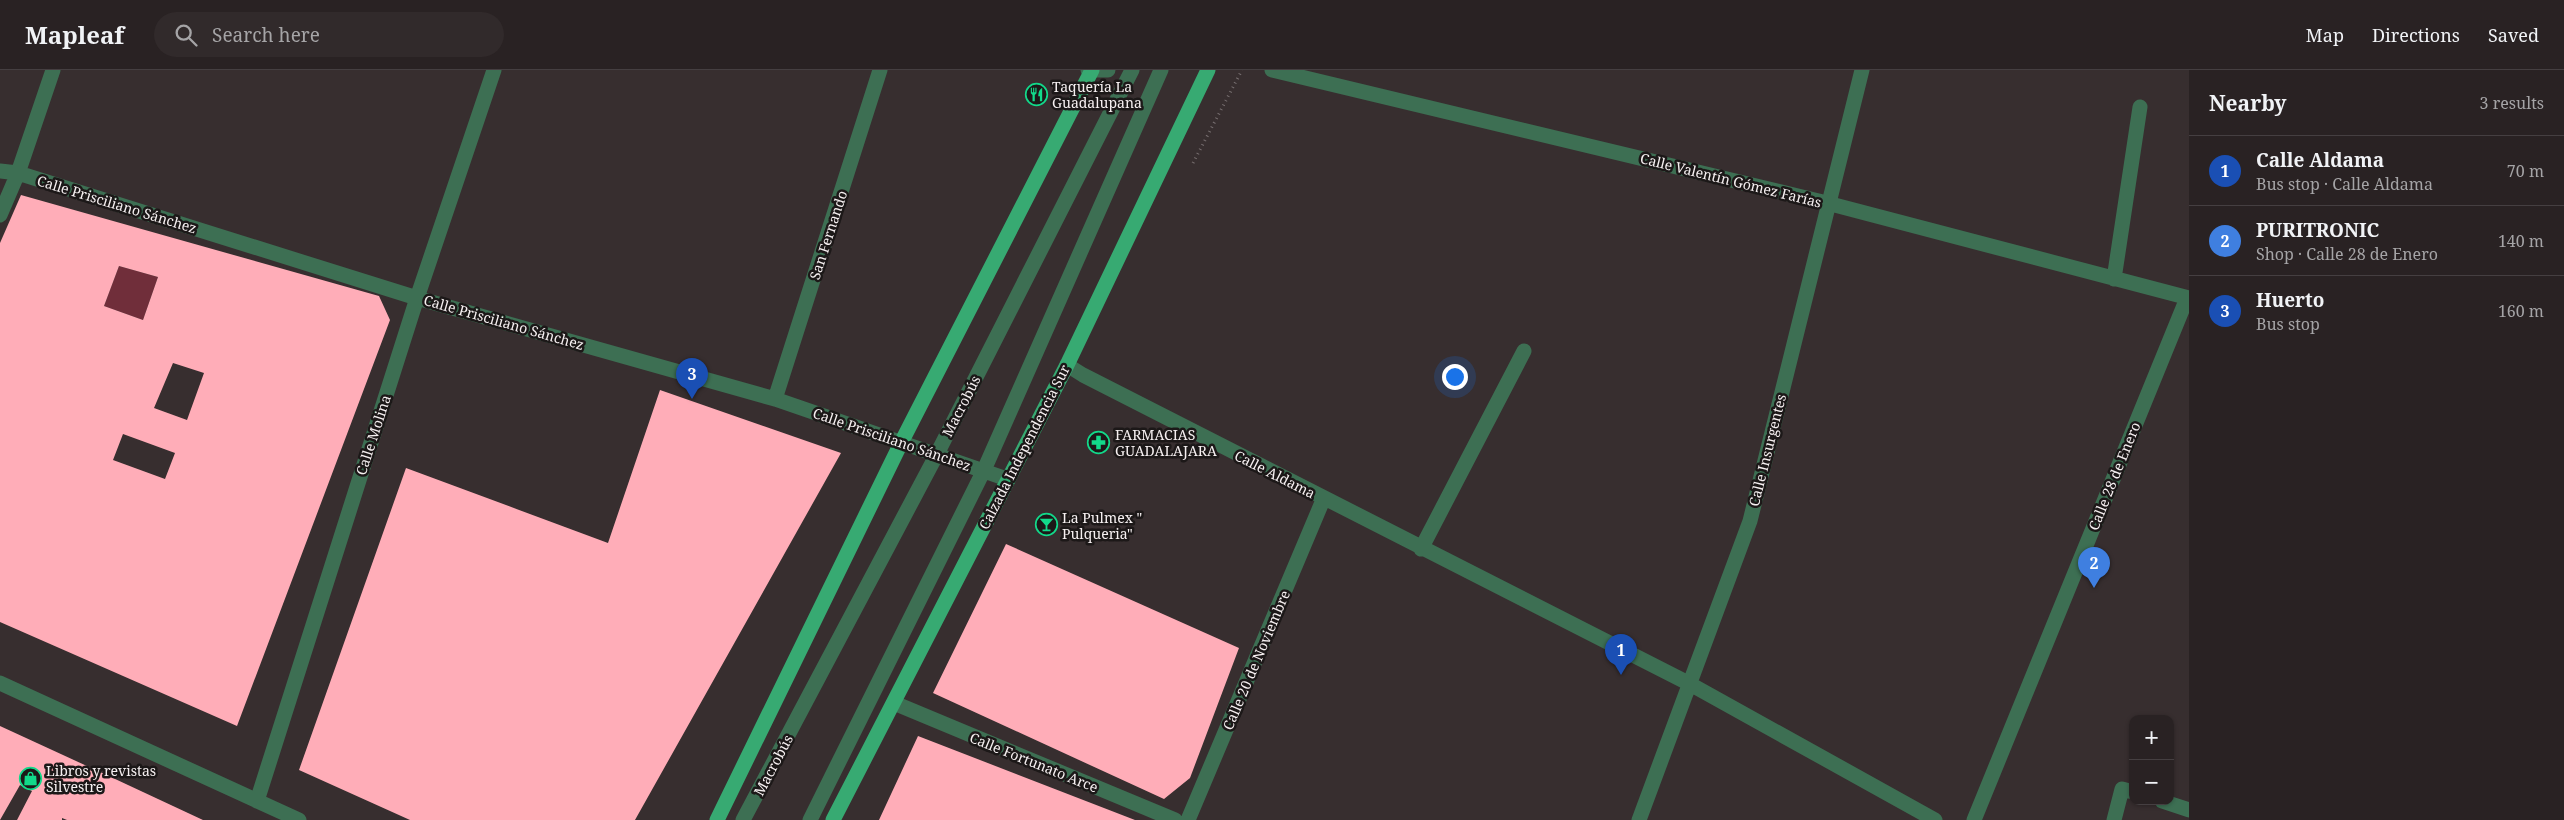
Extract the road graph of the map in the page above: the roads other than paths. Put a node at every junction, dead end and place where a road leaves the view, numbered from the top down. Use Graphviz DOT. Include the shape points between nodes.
graph roads {
  1 [pos="53,70"];
  2 [pos="494,70"];
  3 [pos="880,70"];
  4 [pos="1091,70"];
  5 [pos="1108,70"];
  6 [pos="1132,70"];
  7 [pos="1161,70"];
  8 [pos="1208,70"];
  9 [pos="1272,70"];
  10 [pos="1862,70"];
  11 [pos="2140,107"];
  12 [pos="0,171"];
  13 [pos="18,173"];
  14 [pos="1827,203"];
  15 [pos="0,215"];
  16 [pos="2114,279"];
  17 [pos="417,298"];
  18 [pos="2188,298"];
  19 [pos="1524,351"];
  20 [pos="1067,365"];
  21 [pos="775,399"];
  22 [pos="902,441"];
  23 [pos="937,454"];
  24 [pos="984,470"];
  25 [pos="1007,479"];
  26 [pos="1323,500"];
  27 [pos="1421,549"];
  28 [pos="0,683"];
  29 [pos="1690,684"];
  30 [pos="894,703"];
  31 [pos="2129,791"];
  32 [pos="257,801"];
  33 [pos="2174,805"];
  34 [pos="2189,810"];
  35 [pos="299,820"];
  36 [pos="717,820"];
  37 [pos="744,820"];
  38 [pos="810,820"];
  39 [pos="833,820"];
  40 [pos="1175,820"];
  41 [pos="1188,820"];
  42 [pos="1639,820"];
  43 [pos="1935,820"];
  44 [pos="1974,820"];
  45 [pos="2114,820"];
  1 -- 13 [label="street"];
  2 -- 17 [label="street, Calle Molina"];
  3 -- 21 [label="street, San Fernando"];
  4 -- 5 [label="street"];
  4 -- 22 [label="main road"];
  6 -- 23 [label="street, Macrobús"];
  7 -- 24 [label="street"];
  8 -- 20 [label="main road, Calzada Independencia Sur"];
  9 -- 14 [label="street, Calle Valentín Gómez Farías"];
  10 -- 14 [label="street, Calle Insurgentes"];
  11 -- 16 [label="street"];
  12 -- 13 [label="street, Calle Prisciliano Sánchez"];
  13 -- 15 [label="street"];
  13 -- 17 [label="street, Calle Prisciliano Sánchez"];
  14 -- 16 [label="street, Calle Valentín Gómez Farías"];
  14 -- 29 [label="street, Calle Insurgentes" via="1750,521"];
  16 -- 18 [label="street, Calle Valentín Gómez Farías"];
  17 -- 21 [label="street, Calle Prisciliano Sánchez"];
  17 -- 32 [label="street, Calle Molina"];
  18 -- 44 [label="street, Calle 28 de Enero"];
  19 -- 27 [label="street"];
  20 -- 25 [label="main road, Calzada Independencia Sur"];
  20 -- 26 [label="street, Calle Aldama"];
  21 -- 22 [label="street, Calle Prisciliano Sánchez"];
  22 -- 23 [label="street, Calle Prisciliano Sánchez"];
  22 -- 36 [label="main road"];
  23 -- 24 [label="street, Calle Prisciliano Sánchez"];
  23 -- 37 [label="street, Macrobús"];
  24 -- 25 [label="street, Calle Prisciliano Sánchez"];
  24 -- 38 [label="street"];
  25 -- 30 [label="main road, Calzada Independencia Sur"];
  26 -- 27 [label="street, Calle Aldama"];
  26 -- 41 [label="street, Calle 20 de Noviembre"];
  27 -- 29 [label="street, Calle Aldama"];
  28 -- 32 [label="street"];
  29 -- 42 [label="street, Calle Insurgentes"];
  29 -- 43 [label="street, Calle Aldama"];
  30 -- 39 [label="main road, Calzada Independencia Sur"];
  30 -- 40 [label="street, Calle Fortunato Arce"];
  31 -- 45 [label="street" via="2122,789"];
  32 -- 35 [label="street"];
  33 -- 34 [label="street"];
}
